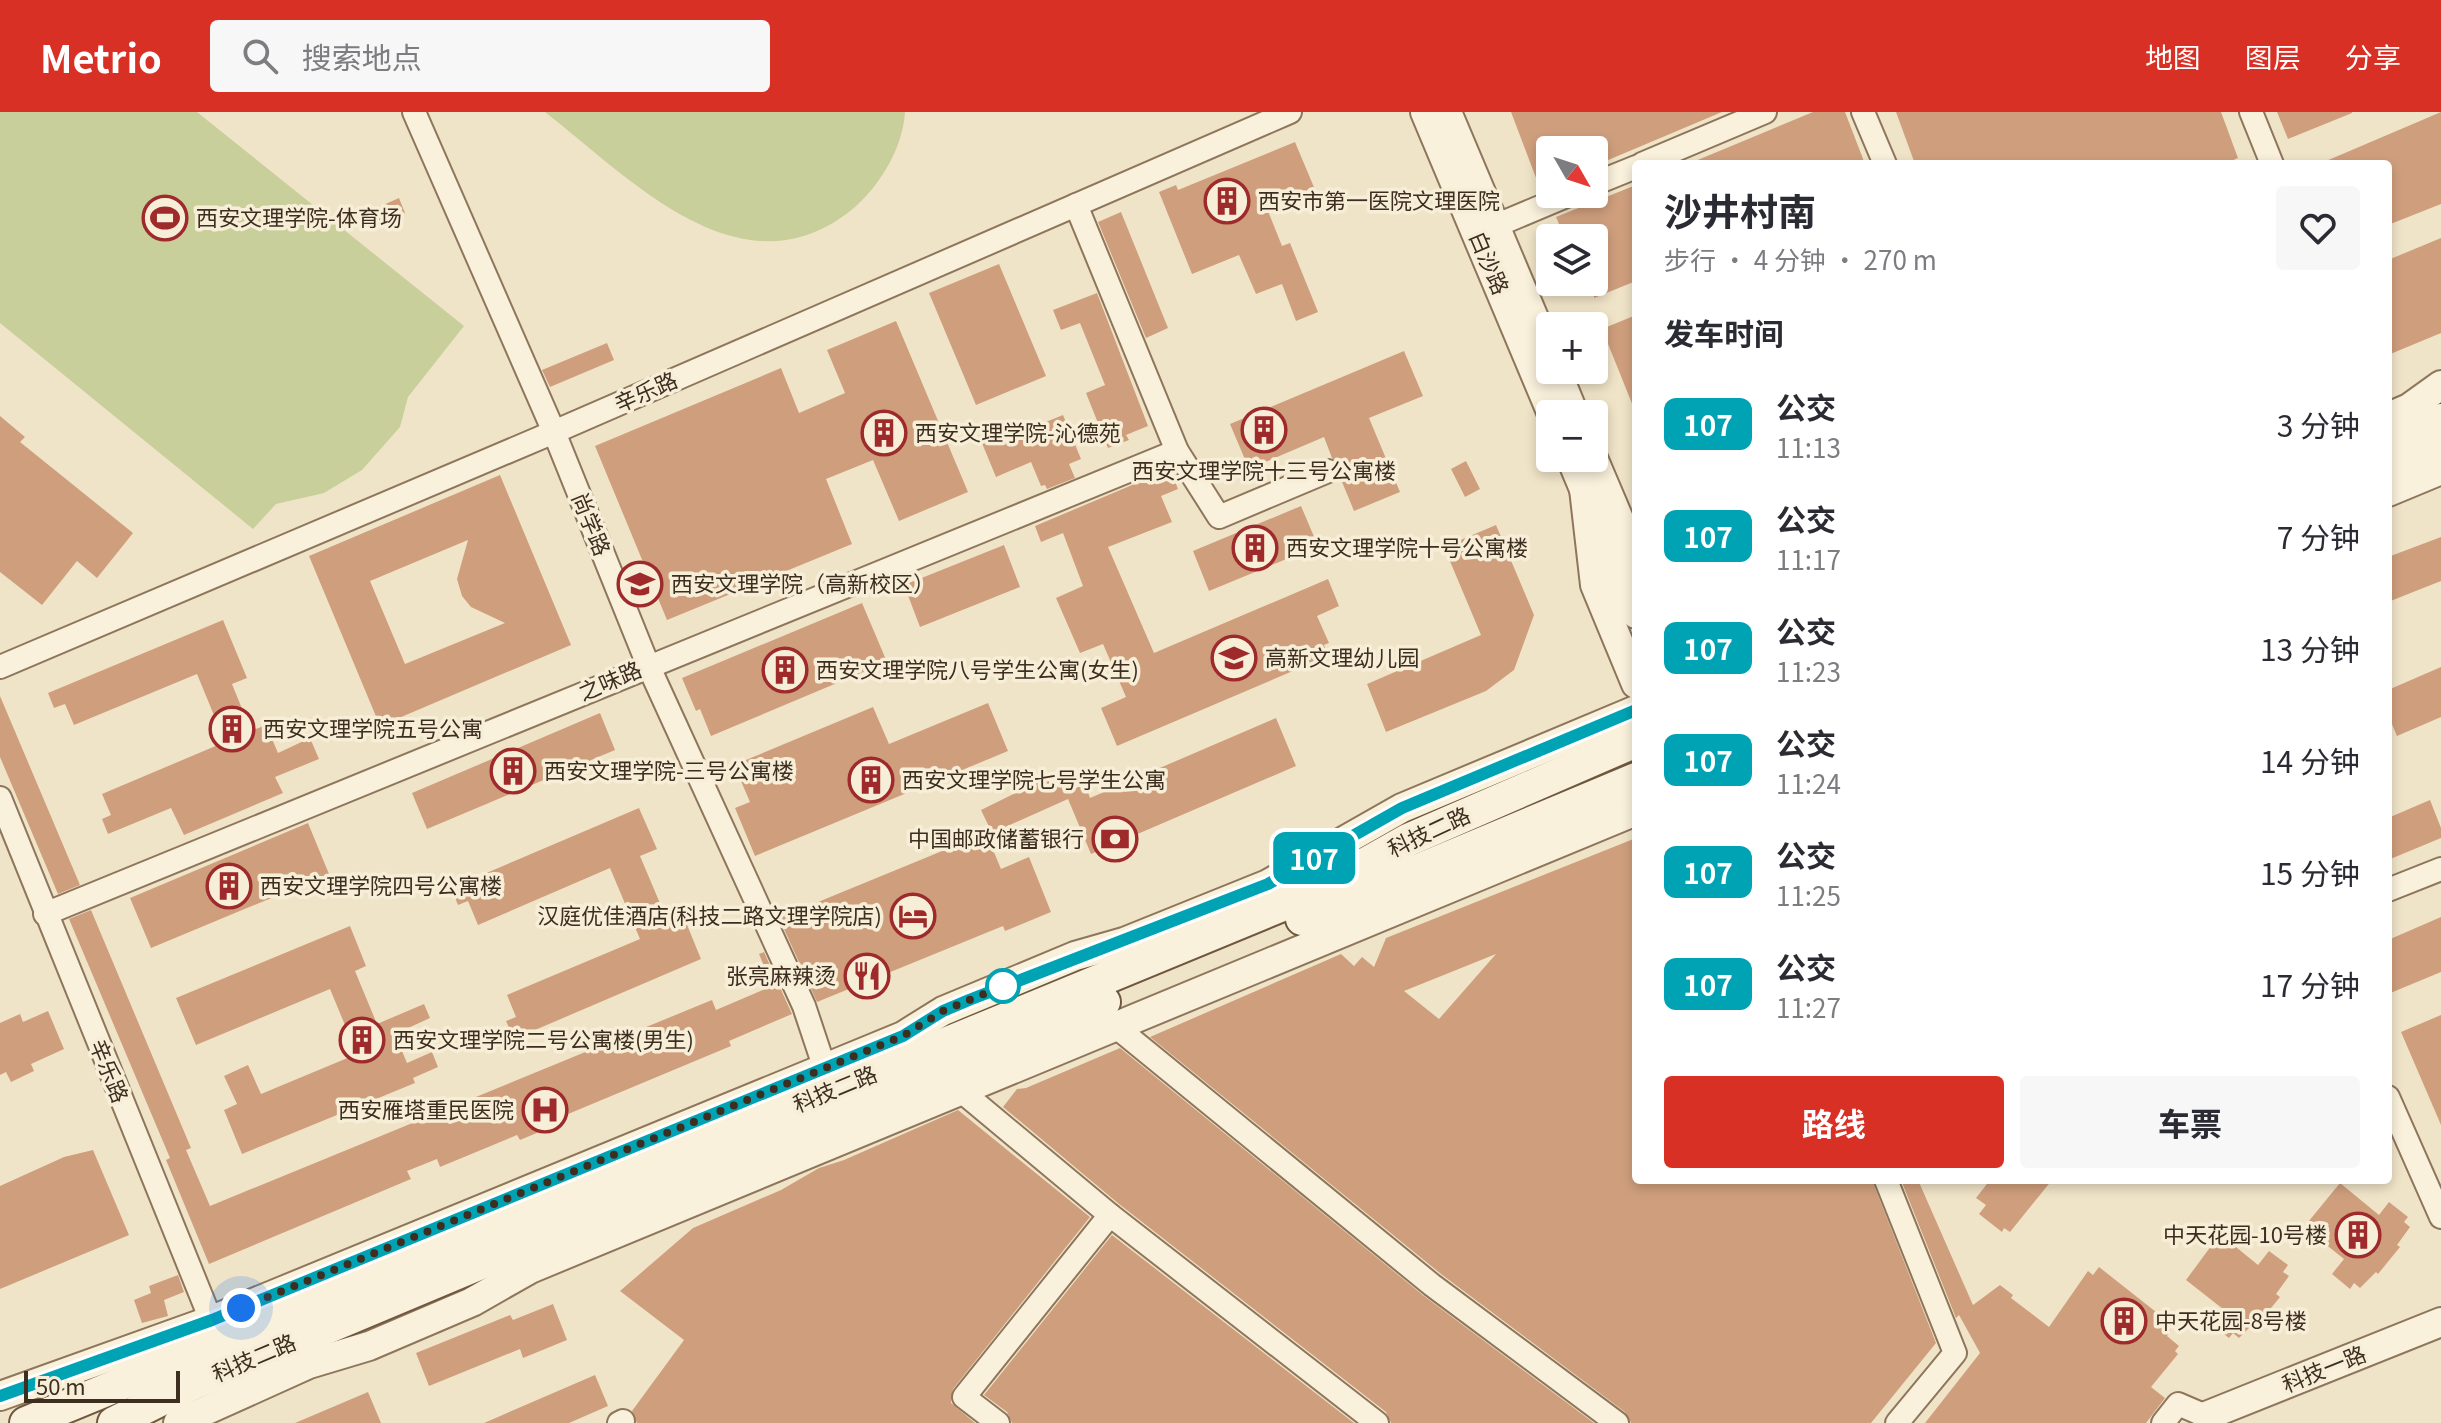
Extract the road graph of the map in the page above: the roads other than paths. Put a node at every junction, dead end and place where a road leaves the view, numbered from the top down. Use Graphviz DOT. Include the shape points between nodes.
graph roads {
  1 [pos="414,112"];
  2 [pos="1290,112"];
  3 [pos="1425,112"];
  4 [pos="1447,112"];
  5 [pos="1765,112"];
  6 [pos="1863,112"];
  7 [pos="2251,112"];
  8 [pos="1651,160"];
  9 [pos="1883,160"];
  10 [pos="2270,160"];
  11 [pos="1632,169"];
  12 [pos="1608,178"];
  13 [pos="1076,205"];
  14 [pos="1538,208"];
  15 [pos="1495,226"];
  16 [pos="1536,323"];
  17 [pos="2441,385"];
  18 [pos="1546,400"];
  19 [pos="2392,415"];
  20 [pos="2441,420"];
  21 [pos="554,432"];
  22 [pos="2392,440"];
  23 [pos="2441,445"];
  24 [pos="1177,451"];
  25 [pos="2392,465"];
  26 [pos="2441,470"];
  27 [pos="1328,471"];
  28 [pos="1593,476"];
  29 [pos="2392,490"];
  30 [pos="1632,518"];
  31 [pos="1632,551"];
  32 [pos="1632,601"];
  33 [pos="648,665"];
  34 [pos="0,667"];
  35 [pos="1632,674"];
  36 [pos="1632,712"];
  37 [pos="1632,743"];
  38 [pos="1632,781"];
  39 [pos="0,798"];
  40 [pos="1632,813"];
  41 [pos="2441,869"];
  42 [pos="2392,888"];
  43 [pos="45,914"];
  44 [pos="1115,1026"];
  45 [pos="825,1069"];
  46 [pos="960,1090"];
  47 [pos="2392,1106"];
  48 [pos="1888,1184"];
  49 [pos="1110,1215"];
  50 [pos="2441,1217"];
  51 [pos="2441,1322"];
  52 [pos="216,1332"];
  53 [pos="0,1396"];
  54 [pos="2206,1416"];
  55 [pos="26,1423"];
  56 [pos="114,1423"];
  57 [pos="178,1423"];
  58 [pos="998,1423"];
  59 [pos="1377,1423"];
  60 [pos="1617,1423"];
  61 [pos="1897,1423"];
  62 [pos="2163,1423"];
  1 -- 21 [label="street, 尚学路"];
  2 -- 13 [label="street, 辛乐路"];
  3 -- 18 [label="street, 白沙路"];
  4 -- 15 [label="street, 白沙路"];
  5 -- 8 [label="street"];
  6 -- 9 [label="street"];
  7 -- 10 [label="street"];
  11 -- 12 [label="street"];
  13 -- 21 [label="street, 辛乐路"];
  13 -- 24 [label="street"];
  14 -- 15 [label="street"];
  15 -- 16 [label="street, 白沙路"];
  17 -- 19 [label="street"];
  20 -- 22 [label="main road"];
  21 -- 33 [label="street, 尚学路"];
  21 -- 34 [label="street, 辛乐路"];
  23 -- 25 [label="main road"];
  24 -- 27 [label="street" via="1219,517"];
  24 -- 33 [label="street, 之味路"];
  26 -- 29 [label="street"];
  28 -- 30 [label="street"];
  28 -- 31 [label="street"];
  28 -- 32 [label="street"];
  28 -- 35 [label="street" via="1595,585"];
  33 -- 43 [label="street, 之味路"];
  33 -- 45 [label="street, 尚学路" via="804,1006"];
  36 -- 45 [label="street" via="1402,808 1268,884 957,1005 903,1036"];
  37 -- 52 [label="main road, 科技二路" via="1408,840 1321,889"];
  38 -- 56 [label="main road, 科技二路" via="192,1384"];
  39 -- 43 [label="street, 辛乐路"];
  40 -- 44 [label="street"];
  41 -- 42 [label="street"];
  43 -- 52 [label="street, 辛乐路"];
  44 -- 46 [label="street"];
  44 -- 60 [label="street" via="1432,1285"];
  45 -- 52 [label="street"];
  46 -- 49 [label="street"];
  46 -- 57 [label="street" via="530,1269 459,1308 369,1346 309,1364"];
  47 -- 50 [label="street"];
  48 -- 61 [label="street" via="1955,1353"];
  49 -- 58 [label="street" via="964,1397"];
  49 -- 59 [label="street"];
  51 -- 54 [label="street, 科技一路"];
  52 -- 53 [label="street"];
  52 -- 55 [label="main road, 科技二路"];
  54 -- 62 [label="street" via="2178,1404"];
}
